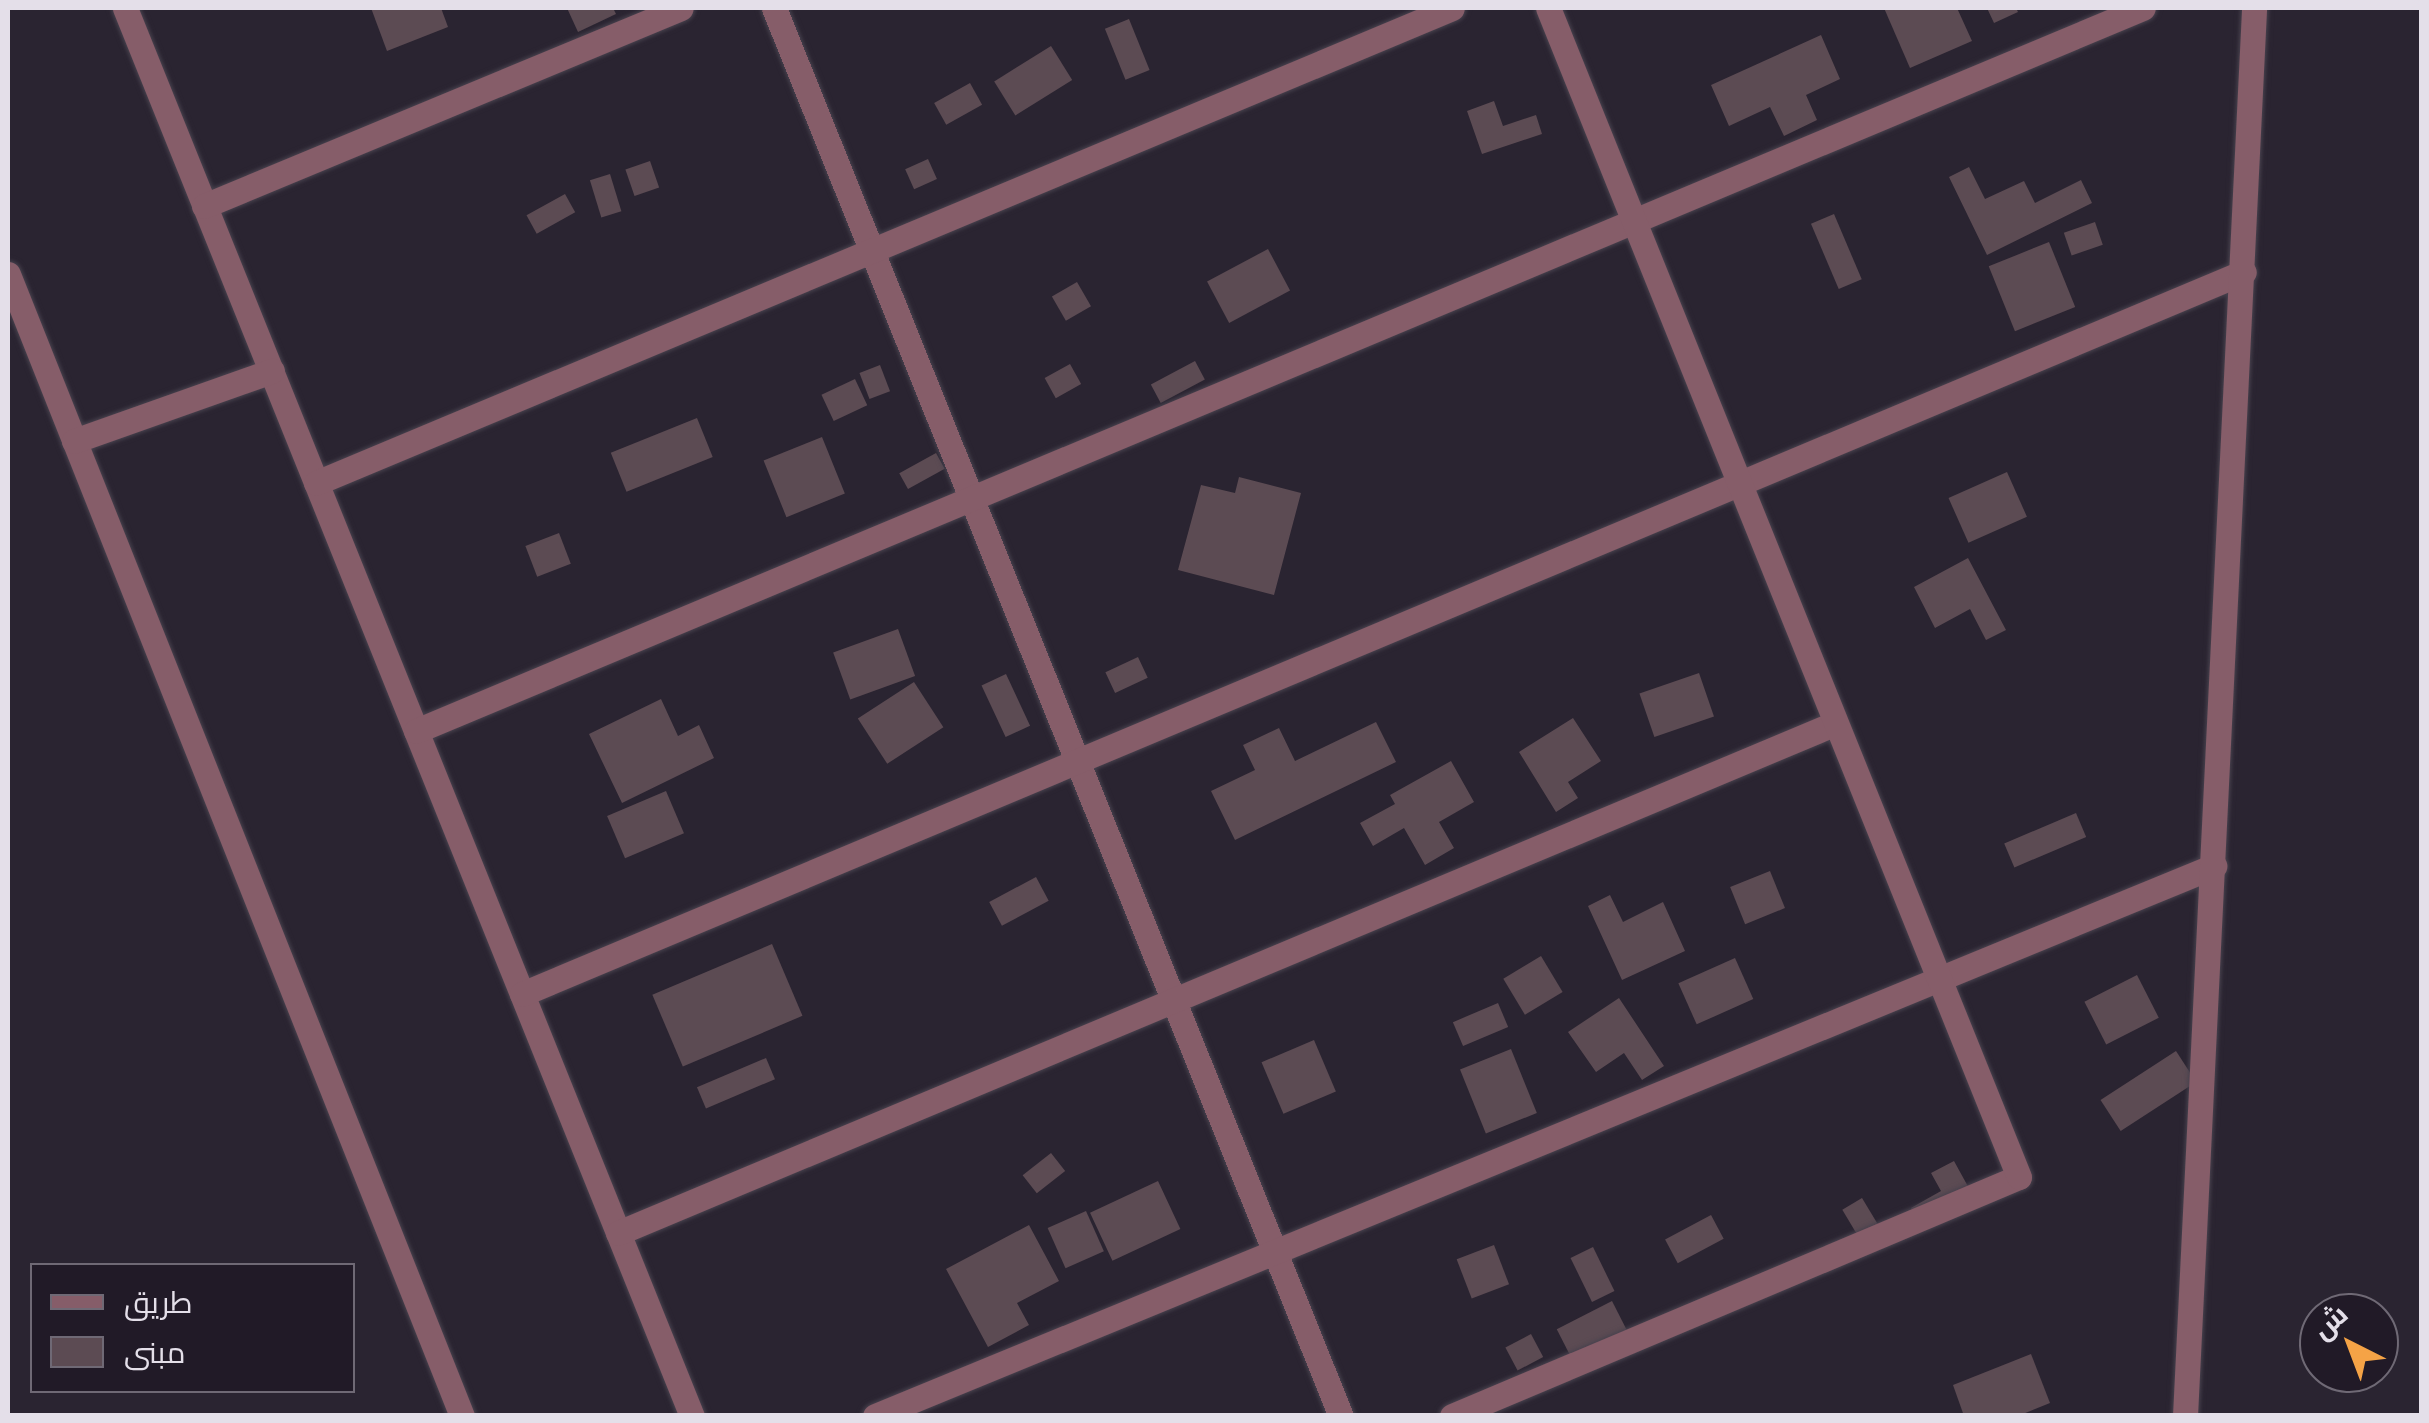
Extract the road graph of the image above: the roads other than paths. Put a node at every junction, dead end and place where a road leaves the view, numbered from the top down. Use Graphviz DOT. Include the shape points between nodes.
graph roads {
  1 [pos="125,8"];
  2 [pos="681,8"];
  3 [pos="774,8"];
  4 [pos="1452,8"];
  5 [pos="1548,8"];
  6 [pos="2143,8"];
  7 [pos="2254,8"];
  8 [pos="204,206"];
  9 [pos="1635,221"];
  10 [pos="872,251"];
  11 [pos="2244,272"];
  12 [pos="8,274"];
  13 [pos="272,372"];
  14 [pos="74,441"];
  15 [pos="316,482"];
  16 [pos="1740,483"];
  17 [pos="972,499"];
  18 [pos="1836,722"];
  19 [pos="416,731"];
  20 [pos="1078,761"];
  21 [pos="2214,866"];
  22 [pos="1939,979"];
  23 [pos="522,994"];
  24 [pos="1174,1000"];
  25 [pos="618,1233"];
  26 [pos="1274,1250"];
  27 [pos="462,1416"];
  28 [pos="692,1416"];
  29 [pos="875,1416"];
  30 [pos="1341,1416"];
  31 [pos="1452,1416"];
  32 [pos="2185,1416"];
  1 -- 8 [label="street"];
  2 -- 8 [label="street"];
  3 -- 10 [label="street"];
  4 -- 10 [label="street"];
  5 -- 9 [label="street"];
  6 -- 9 [label="street"];
  7 -- 11 [label="street"];
  8 -- 13 [label="street"];
  9 -- 16 [label="street"];
  9 -- 17 [label="street"];
  10 -- 15 [label="street"];
  10 -- 17 [label="street"];
  11 -- 16 [label="street"];
  11 -- 21 [label="street"];
  12 -- 14 [label="street"];
  13 -- 14 [label="street"];
  13 -- 15 [label="street"];
  14 -- 27 [label="street"];
  15 -- 19 [label="street"];
  16 -- 18 [label="street"];
  16 -- 20 [label="street"];
  17 -- 19 [label="street"];
  17 -- 20 [label="street"];
  18 -- 22 [label="street"];
  18 -- 24 [label="street"];
  19 -- 23 [label="street"];
  20 -- 23 [label="street"];
  20 -- 24 [label="street"];
  21 -- 22 [label="street"];
  21 -- 32 [label="street"];
  22 -- 26 [label="street"];
  22 -- 31 [label="street" via="2019,1177"];
  23 -- 25 [label="street"];
  24 -- 25 [label="street"];
  24 -- 26 [label="street"];
  25 -- 28 [label="street"];
  26 -- 29 [label="street"];
  26 -- 30 [label="street"];
}
